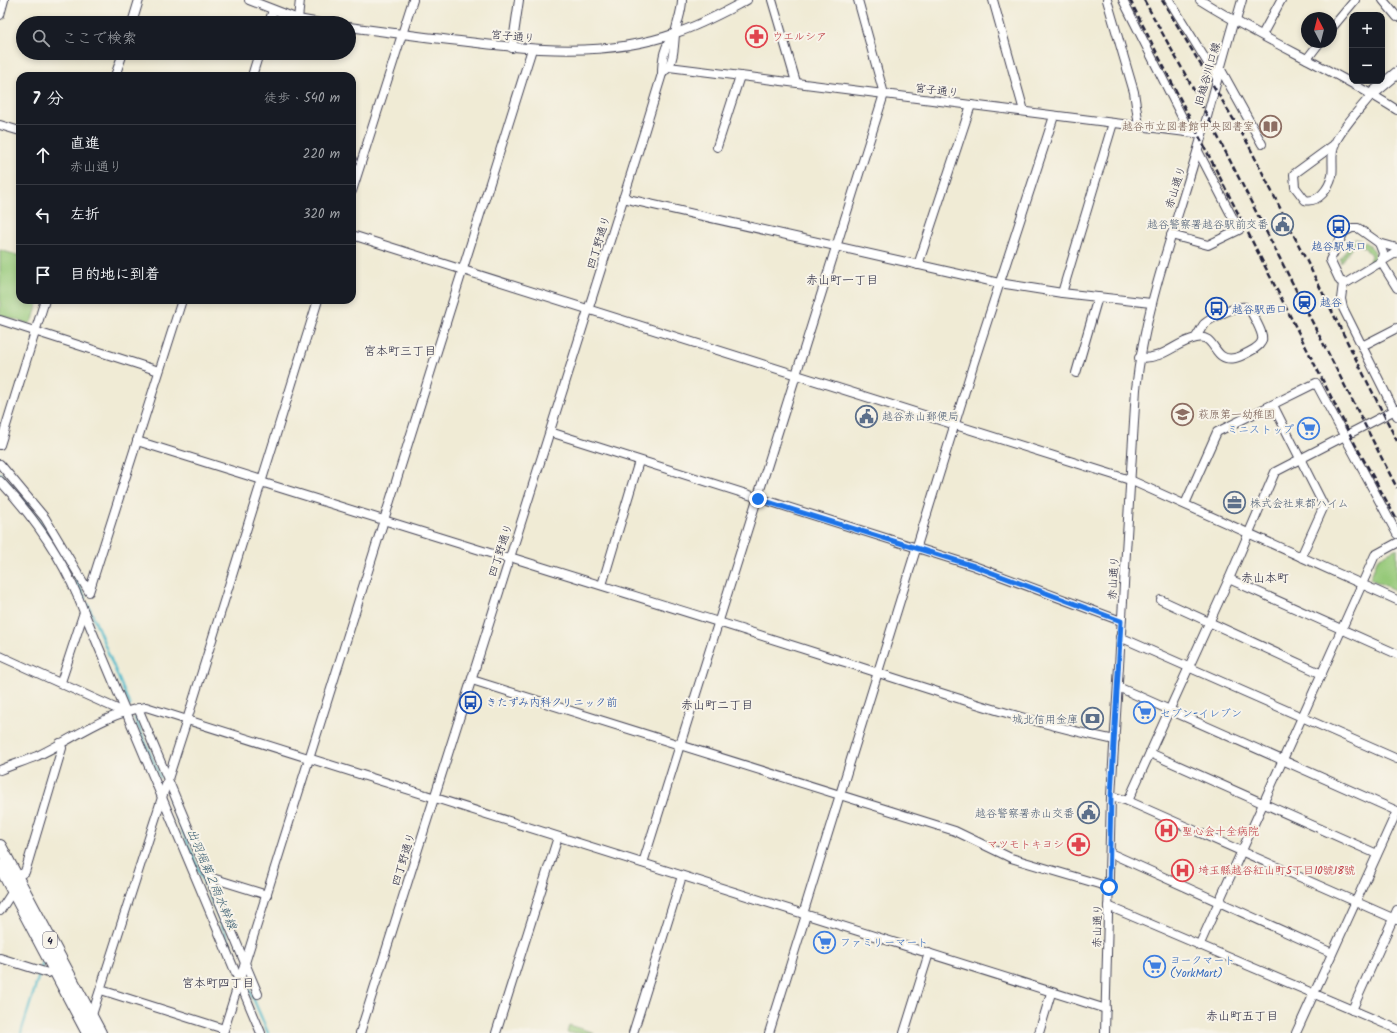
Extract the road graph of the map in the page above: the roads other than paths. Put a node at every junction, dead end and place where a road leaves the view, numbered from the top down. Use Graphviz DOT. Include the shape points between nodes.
graph roads {
  1 [pos="4,0"];
  2 [pos="139,0"];
  3 [pos="249,0"];
  4 [pos="300,0"];
  5 [pos="413,0"];
  6 [pos="518,0"];
  7 [pos="682,0"];
  8 [pos="747,0"];
  9 [pos="772,0"];
  10 [pos="858,0"];
  11 [pos="993,0"];
  12 [pos="1107,0"];
  13 [pos="1123,0"];
  14 [pos="1169,0"];
  15 [pos="1200,0"];
  16 [pos="1242,0"];
  17 [pos="1281,0"];
  18 [pos="1354,0"];
  19 [pos="1382,0"];
  20 [pos="273,10"];
  21 [pos="0,15"];
  22 [pos="134,16"];
  23 [pos="271,16"];
  24 [pos="290,16"];
  25 [pos="298,16"];
  26 [pos="1397,17"];
  27 [pos="1235,21"];
  28 [pos="1337,21"];
  29 [pos="356,28"];
  30 [pos="401,34"];
  31 [pos="675,34"];
  32 [pos="1262,35"];
  33 [pos="512,48"];
  34 [pos="1315,48"];
  35 [pos="532,49"];
  36 [pos="1307,58"];
  37 [pos="120,60"];
  38 [pos="257,60"];
  39 [pos="669,67"];
  40 [pos="1220,68"];
  41 [pos="116,72"];
  42 [pos="253,72"];
  43 [pos="1397,73"];
  44 [pos="662,74"];
  45 [pos="740,76"];
  46 [pos="1217,78"];
  47 [pos="796,82"];
  48 [pos="884,94"];
  49 [pos="1372,94"];
  50 [pos="971,105"];
  51 [pos="1397,110"];
  52 [pos="1024,111"];
  53 [pos="1054,116"];
  54 [pos="1113,123"];
  55 [pos="0,125"];
  56 [pos="1139,126"];
  57 [pos="16,130"];
  58 [pos="1187,132"];
  59 [pos="1202,134"];
  60 [pos="1262,144"];
  61 [pos="1334,144"];
  62 [pos="717,147"];
  63 [pos="1198,151"];
  64 [pos="1312,160"];
  65 [pos="1332,166"];
  66 [pos="356,178"];
  67 [pos="623,198"];
  68 [pos="1171,235"];
  69 [pos="356,236"];
  70 [pos="1379,243"];
  71 [pos="837,245"];
  72 [pos="1397,248"];
  73 [pos="1397,252"];
  74 [pos="1381,262"];
  75 [pos="918,265"];
  76 [pos="463,270"];
  77 [pos="999,283"];
  78 [pos="1343,283"];
  79 [pos="1397,288"];
  80 [pos="1062,293"];
  81 [pos="1098,297"];
  82 [pos="1151,303"];
  83 [pos="44,304"];
  84 [pos="181,304"];
  85 [pos="317,304"];
  86 [pos="589,308"];
  87 [pos="0,320"];
  88 [pos="1397,328"];
  89 [pos="36,332"];
  90 [pos="1196,337"];
  91 [pos="1362,346"];
  92 [pos="1139,358"];
  93 [pos="159,371"];
  94 [pos="1076,373"];
  95 [pos="797,375"];
  96 [pos="1273,405"];
  97 [pos="1396,412"];
  98 [pos="955,424"];
  99 [pos="550,432"];
  100 [pos="1344,437"];
  101 [pos="137,442"];
  102 [pos="0,445"];
  103 [pos="1300,459"];
  104 [pos="639,461"];
  105 [pos="0,464"];
  106 [pos="1130,480"];
  107 [pos="0,481"];
  108 [pos="262,481"];
  109 [pos="758,499"];
  110 [pos="1185,504"];
  111 [pos="384,520"];
  112 [pos="1248,533"];
  113 [pos="1397,534"];
  114 [pos="1397,544"];
  115 [pos="917,548"];
  116 [pos="1301,557"];
  117 [pos="509,559"];
  118 [pos="1229,579"];
  119 [pos="1362,584"];
  120 [pos="602,585"];
  121 [pos="1161,600"];
  122 [pos="1397,600"];
  123 [pos="84,612"];
  124 [pos="1121,621"];
  125 [pos="718,622"];
  126 [pos="1209,623"];
  127 [pos="1342,629"];
  128 [pos="1120,637"];
  129 [pos="1397,654"];
  130 [pos="0,656"];
  131 [pos="1190,666"];
  132 [pos="878,673"];
  133 [pos="1322,674"];
  134 [pos="472,680"];
  135 [pos="61,682"];
  136 [pos="1118,687"];
  137 [pos="137,708"];
  138 [pos="1170,711"];
  139 [pos="126,713"];
  140 [pos="1303,717"];
  141 [pos="187,720"];
  142 [pos="1115,740"];
  143 [pos="60,743"];
  144 [pos="679,746"];
  145 [pos="1150,753"];
  146 [pos="309,758"];
  147 [pos="1397,759"];
  148 [pos="1283,760"];
  149 [pos="0,769"];
  150 [pos="168,778"];
  151 [pos="161,796"];
  152 [pos="839,796"];
  153 [pos="1111,796"];
  154 [pos="434,798"];
  155 [pos="1128,801"];
  156 [pos="1263,804"];
  157 [pos="1397,811"];
  158 [pos="558,837"];
  159 [pos="0,846"];
  160 [pos="1242,852"];
  161 [pos="1110,853"];
  162 [pos="1377,854"];
  163 [pos="643,864"];
  164 [pos="0,866"];
  165 [pos="682,876"];
  166 [pos="16,877"];
  167 [pos="209,877"];
  168 [pos="1109,887"];
  169 [pos="13,891"];
  170 [pos="267,895"];
  171 [pos="1219,901"];
  172 [pos="1355,902"];
  173 [pos="1108,906"];
  174 [pos="1397,910"];
  175 [pos="0,911"];
  176 [pos="805,915"];
  177 [pos="1395,919"];
  178 [pos="1199,946"];
  179 [pos="929,953"];
  180 [pos="1332,953"];
  181 [pos="0,958"];
  182 [pos="246,964"];
  183 [pos="54,970"];
  184 [pos="239,982"];
  185 [pos="100,990"];
  186 [pos="1052,993"];
  187 [pos="258,994"];
  188 [pos="1314,995"];
  189 [pos="1106,1009"];
  190 [pos="1352,1010"];
  191 [pos="91,1017"];
  192 [pos="1397,1029"];
  193 [pos="224,1031"];
  194 [pos="91,1033"];
  195 [pos="261,1033"];
  196 [pos="360,1033"];
  197 [pos="496,1033"];
  198 [pos="633,1033"];
  199 [pos="769,1033"];
  200 [pos="904,1033"];
  201 [pos="1039,1033"];
  202 [pos="1105,1033"];
  203 [pos="1296,1033"];
  1 -- 21 [label="street"];
  2 -- 22 [label="street"];
  3 -- 20 [label="street"];
  4 -- 25 [label="street"];
  5 -- 30 [label="street"];
  6 -- 33 [label="street"];
  7 -- 31 [label="street, 四丁野通り" via="682,11"];
  8 -- 31 [label="street, 宮子通り"];
  9 -- 47 [label="street"];
  10 -- 48 [label="street"];
  11 -- 52 [label="street"];
  12 -- 56 [label="street" via="1134,92"];
  13 -- 58 [label="street" via="1184,121"];
  14 -- 46 [label="street"];
  15 -- 27 [label="street"];
  16 -- 27 [label="street, 旧越谷川口線"];
  17 -- 32 [label="street"];
  18 -- 28 [label="street"];
  19 -- 26 [label="street"];
  20 -- 23 [label="street"];
  20 -- 24 [label="street"];
  27 -- 32 [label="street"];
  27 -- 40 [label="street, 旧越谷川口線"];
  29 -- 30 [label="street, 宮子通り"];
  30 -- 33 [label="street, 宮子通り"];
  30 -- 66 [label="street"];
  31 -- 35 [label="street, 宮子通り" via="635,44 602,48"];
  31 -- 39 [label="street, 四丁野通り"];
  31 -- 44 [label="street, 四丁野通り" via="667,42"];
  32 -- 36 [label="street"];
  33 -- 35 [label="street, 宮子通り"];
  34 -- 36 [label="street"];
  35 -- 76 [label="street"];
  36 -- 49 [label="street"];
  37 -- 41 [label="street"];
  38 -- 42 [label="street"];
  39 -- 44 [label="street, 四丁野通り"];
  39 -- 45 [label="street, 宮子通り"];
  40 -- 46 [label="street, 旧越谷川口線"];
  40 -- 60 [label="street"];
  43 -- 49 [label="main road"];
  44 -- 67 [label="street, 四丁野通り"];
  45 -- 47 [label="street, 宮子通り"];
  45 -- 62 [label="street"];
  46 -- 59 [label="street, 旧越谷川口線"];
  47 -- 48 [label="street, 宮子通り"];
  48 -- 50 [label="street, 宮子通り"];
  48 -- 71 [label="street"];
  49 -- 51 [label="street"];
  49 -- 61 [label="street"];
  50 -- 52 [label="street, 宮子通り"];
  50 -- 75 [label="street"];
  52 -- 53 [label="street, 宮子通り"];
  53 -- 54 [label="street, 宮子通り"];
  53 -- 77 [label="street"];
  54 -- 56 [label="street, 宮子通り"];
  54 -- 80 [label="street"];
  55 -- 57 [label="street"];
  56 -- 58 [label="street, 宮子通り"];
  58 -- 59 [label="street, 宮子通り"];
  59 -- 63 [label="street, 赤山通り"];
  61 -- 64 [label="street"];
  61 -- 65 [label="street"];
  63 -- 68 [label="street, 赤山通り"];
  63 -- 68 [label="street" via="1238,230 1208,245"];
  64 -- 65 [label="street" via="1322,160"];
  64 -- 65 [label="street" via="1298,170 1294,178 1295,187 1305,200 1316,199 1324,193 1331,180"];
  67 -- 71 [label="street"];
  67 -- 86 [label="street, 四丁野通り"];
  68 -- 82 [label="street, 赤山通り"];
  69 -- 76 [label="street"];
  70 -- 72 [label="street"];
  70 -- 74 [label="street" via="1383,253"];
  70 -- 78 [label="street" via="1358,228 1344,232 1330,260"];
  71 -- 75 [label="street"];
  71 -- 95 [label="street"];
  73 -- 74 [label="street"];
  74 -- 78 [label="street"];
  74 -- 79 [label="street"];
  75 -- 77 [label="street"];
  76 -- 86 [label="street"];
  76 -- 111 [label="street"];
  77 -- 80 [label="street"];
  77 -- 98 [label="street"];
  78 -- 91 [label="street" via="1341,304"];
  80 -- 81 [label="street"];
  81 -- 82 [label="street"];
  81 -- 94 [label="street"];
  82 -- 92 [label="street, 赤山通り"];
  83 -- 89 [label="street"];
  84 -- 93 [label="street"];
  85 -- 108 [label="street"];
  86 -- 95 [label="street" via="593,312"];
  86 -- 99 [label="street, 四丁野通り"];
  87 -- 89 [label="street"];
  88 -- 91 [label="street"];
  89 -- 93 [label="street"];
  89 -- 102 [label="street"];
  90 -- 90 [label="street" via="1208,321 1240,305 1251,311 1263,334 1263,341 1258,347 1236,358 1225,359 1219,355 1212,342 1206,338"];
  90 -- 92 [label="street" via="1155,357"];
  91 -- 97 [label="street"];
  92 -- 106 [label="street, 赤山通り"];
  93 -- 101 [label="street"];
  95 -- 98 [label="street"];
  95 -- 109 [label="street"];
  96 -- 100 [label="street" via="1316,383"];
  96 -- 103 [label="street"];
  96 -- 110 [label="street" via="1217,432"];
  97 -- 100 [label="street"];
  98 -- 106 [label="street"];
  98 -- 115 [label="street"];
  99 -- 104 [label="street"];
  99 -- 117 [label="street, 四丁野通り"];
  100 -- 103 [label="street"];
  100 -- 113 [label="street"];
  101 -- 105 [label="street" via="89,592 45,518"];
  101 -- 108 [label="street"];
  103 -- 112 [label="street" via="1275,472"];
  103 -- 116 [label="street" via="1324,506"];
  104 -- 109 [label="street"];
  104 -- 120 [label="street"];
  106 -- 110 [label="street"];
  106 -- 124 [label="street, 赤山通り"];
  107 -- 123 [label="street" via="39,528"];
  108 -- 111 [label="street"];
  108 -- 141 [label="street"];
  109 -- 115 [label="street"];
  109 -- 125 [label="street"];
  110 -- 112 [label="street"];
  111 -- 117 [label="street"];
  111 -- 146 [label="street"];
  112 -- 116 [label="street"];
  112 -- 118 [label="street"];
  114 -- 119 [label="street" via="1375,555"];
  115 -- 124 [label="street" via="974,566"];
  115 -- 132 [label="street"];
  116 -- 119 [label="street"];
  117 -- 120 [label="street" via="513,558"];
  117 -- 134 [label="street, 四丁野通り"];
  118 -- 126 [label="street"];
  118 -- 127 [label="street"];
  119 -- 122 [label="street"];
  119 -- 127 [label="street"];
  120 -- 125 [label="street"];
  121 -- 126 [label="street"];
  123 -- 135 [label="street"];
  123 -- 139 [label="street"];
  124 -- 128 [label="street, 赤山通り"];
  125 -- 132 [label="street"];
  125 -- 144 [label="street"];
  126 -- 131 [label="street"];
  126 -- 133 [label="street"];
  127 -- 129 [label="street"];
  127 -- 133 [label="street"];
  128 -- 131 [label="street"];
  128 -- 136 [label="street, 赤山通り"];
  130 -- 135 [label="street"];
  131 -- 138 [label="street"];
  131 -- 140 [label="street" via="1264,702"];
  132 -- 142 [label="street" via="1048,726"];
  132 -- 152 [label="street"];
  133 -- 140 [label="street"];
  134 -- 144 [label="street"];
  134 -- 154 [label="street, 四丁野通り"];
  135 -- 139 [label="street"];
  136 -- 138 [label="street"];
  136 -- 142 [label="street, 赤山通り"];
  137 -- 139 [label="street"];
  137 -- 141 [label="street" via="146,707"];
  137 -- 150 [label="street"];
  138 -- 145 [label="street"];
  138 -- 148 [label="street"];
  139 -- 143 [label="street" via="86,728"];
  139 -- 151 [label="street"];
  140 -- 147 [label="street"];
  140 -- 148 [label="street"];
  141 -- 146 [label="street"];
  141 -- 150 [label="street"];
  142 -- 153 [label="street, 赤山通り"];
  143 -- 149 [label="street" via="38,756"];
  143 -- 166 [label="street" via="62,748 25,872"];
  144 -- 152 [label="street"];
  144 -- 163 [label="street"];
  145 -- 155 [label="street"];
  145 -- 156 [label="street"];
  146 -- 154 [label="street"];
  146 -- 170 [label="street"];
  148 -- 156 [label="street"];
  148 -- 157 [label="street"];
  150 -- 151 [label="street"];
  150 -- 167 [label="street"];
  151 -- 184 [label="street"];
  151 -- 185 [label="street"];
  152 -- 168 [label="street" via="955,832 1011,858"];
  152 -- 176 [label="street"];
  153 -- 155 [label="street"];
  153 -- 161 [label="street, 赤山通り"];
  154 -- 158 [label="street"];
  154 -- 196 [label="street, 四丁野通り"];
  155 -- 160 [label="street"];
  156 -- 160 [label="street"];
  156 -- 162 [label="street"];
  157 -- 162 [label="street"];
  158 -- 163 [label="street"];
  158 -- 197 [label="street"];
  159 -- 166 [label="highway, 4"];
  160 -- 171 [label="street"];
  160 -- 172 [label="street"];
  161 -- 168 [label="street, 赤山通り"];
  161 -- 171 [label="street"];
  162 -- 172 [label="street"];
  163 -- 165 [label="street"];
  164 -- 169 [label="highway, 4"];
  165 -- 176 [label="street"];
  165 -- 198 [label="street"];
  166 -- 191 [label="highway, 4"];
  167 -- 170 [label="street"];
  167 -- 182 [label="street"];
  168 -- 173 [label="street, 赤山通り"];
  169 -- 175 [label="street"];
  169 -- 183 [label="highway, 4"];
  170 -- 182 [label="street"];
  171 -- 178 [label="street"];
  171 -- 180 [label="street"];
  172 -- 177 [label="street"];
  172 -- 180 [label="street"];
  173 -- 178 [label="street"];
  173 -- 189 [label="street, 赤山通り"];
  174 -- 177 [label="street"];
  176 -- 179 [label="street"];
  176 -- 199 [label="street"];
  177 -- 190 [label="street"];
  178 -- 188 [label="street"];
  179 -- 186 [label="street"];
  179 -- 200 [label="street"];
  180 -- 188 [label="street"];
  181 -- 183 [label="street" via="48,973"];
  182 -- 184 [label="street"];
  182 -- 187 [label="street"];
  183 -- 194 [label="highway, 4"];
  184 -- 193 [label="street"];
  184 -- 195 [label="street"];
  185 -- 191 [label="street"];
  185 -- 193 [label="street"];
  186 -- 189 [label="street"];
  186 -- 201 [label="street"];
  188 -- 190 [label="street"];
  188 -- 203 [label="street"];
  189 -- 202 [label="street, 赤山通り"];
  190 -- 192 [label="street"];
  191 -- 194 [label="highway, 4"];
}
